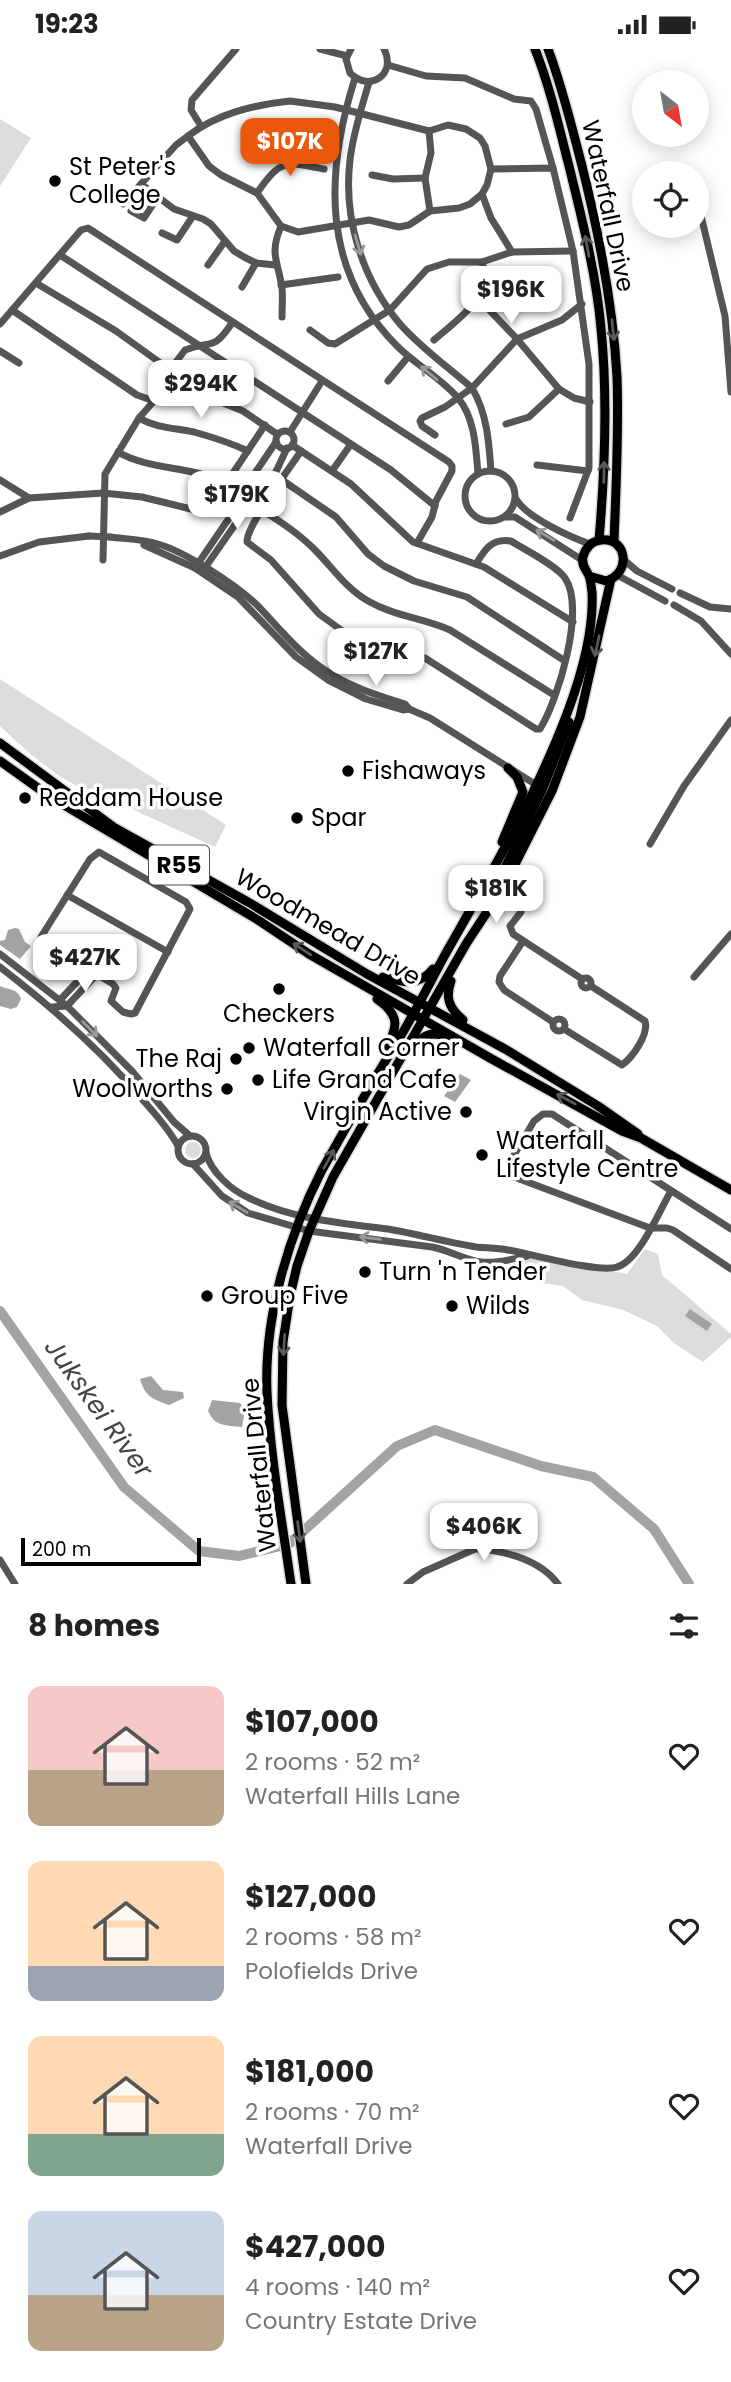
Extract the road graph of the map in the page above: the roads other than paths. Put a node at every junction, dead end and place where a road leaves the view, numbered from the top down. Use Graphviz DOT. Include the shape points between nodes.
graph roads {
  1 [pos="236,49"];
  2 [pos="320,49"];
  3 [pos="384,49"];
  4 [pos="535,49"];
  5 [pos="548,49"];
  6 [pos="349,53"];
  7 [pos="388,65"];
  8 [pos="355,78"];
  9 [pos="369,82"];
  10 [pos="345,111"];
  11 [pos="361,114"];
  12 [pos="201,127"];
  13 [pos="429,131"];
  14 [pos="188,136"];
  15 [pos="552,168"];
  16 [pos="324,169"];
  17 [pos="491,169"];
  18 [pos="372,175"];
  19 [pos="425,178"];
  20 [pos="141,184"];
  21 [pos="257,193"];
  22 [pos="482,194"];
  23 [pos="158,198"];
  24 [pos="124,204"];
  25 [pos="131,211"];
  26 [pos="430,211"];
  27 [pos="193,216"];
  28 [pos="352,222"];
  29 [pos="336,225"];
  30 [pos="281,226"];
  31 [pos="162,233"];
  32 [pos="706,238"];
  33 [pos="225,241"];
  34 [pos="573,251"];
  35 [pos="512,252"];
  36 [pos="60,255"];
  37 [pos="482,262"];
  38 [pos="257,263"];
  39 [pos="208,265"];
  40 [pos="275,265"];
  41 [pos="338,277"];
  42 [pos="36,283"];
  43 [pos="282,285"];
  44 [pos="242,287"];
  45 [pos="478,298"];
  46 [pos="582,304"];
  47 [pos="12,310"];
  48 [pos="390,310"];
  49 [pos="282,317"];
  50 [pos="375,320"];
  51 [pos="232,323"];
  52 [pos="0,324"];
  53 [pos="310,330"];
  54 [pos="517,339"];
  55 [pos="434,340"];
  56 [pos="200,347"];
  57 [pos="0,351"];
  58 [pos="408,357"];
  59 [pos="19,363"];
  60 [pos="170,370"];
  61 [pos="323,381"];
  62 [pos="388,381"];
  63 [pos="161,384"];
  64 [pos="472,388"];
  65 [pos="559,389"];
  66 [pos="731,392"];
  67 [pos="211,398"];
  68 [pos="458,398"];
  69 [pos="154,401"];
  70 [pos="590,401"];
  71 [pos="302,412"];
  72 [pos="139,418"];
  73 [pos="506,424"];
  74 [pos="265,425"];
  75 [pos="290,432"];
  76 [pos="435,435"];
  77 [pos="276,438"];
  78 [pos="351,444"];
  79 [pos="289,447"];
  80 [pos="248,451"];
  81 [pos="301,451"];
  82 [pos="118,452"];
  83 [pos="537,465"];
  84 [pos="332,471"];
  85 [pos="491,471"];
  86 [pos="588,471"];
  87 [pos="478,474"];
  88 [pos="0,479"];
  89 [pos="282,480"];
  90 [pos="249,481"];
  91 [pos="226,483"];
  92 [pos="264,490"];
  93 [pos="103,493"];
  94 [pos="29,498"];
  95 [pos="515,498"];
  96 [pos="435,506"];
  97 [pos="242,507"];
  98 [pos="262,510"];
  99 [pos="0,512"];
  100 [pos="505,517"];
  101 [pos="570,518"];
  102 [pos="595,542"];
  103 [pos="614,542"];
  104 [pos="417,543"];
  105 [pos="0,556"];
  106 [pos="103,560"];
  107 [pos="582,560"];
  108 [pos="624,560"];
  109 [pos="475,564"];
  110 [pos="200,568"];
  111 [pos="589,576"];
  112 [pos="614,577"];
  113 [pos="659,583"];
  114 [pos="672,589"];
  115 [pos="680,593"];
  116 [pos="653,594"];
  117 [pos="665,601"];
  118 [pos="674,605"];
  119 [pos="710,607"];
  120 [pos="731,609"];
  121 [pos="701,621"];
  122 [pos="573,622"];
  123 [pos="731,654"];
  124 [pos="565,661"];
  125 [pos="554,695"];
  126 [pos="731,720"];
  127 [pos="0,743"];
  128 [pos="0,761"];
  129 [pos="508,768"];
  130 [pos="544,788"];
  131 [pos="650,844"];
  132 [pos="492,873"];
  133 [pos="504,886"];
  134 [pos="67,895"];
  135 [pos="731,934"];
  136 [pos="523,941"];
  137 [pos="466,944"];
  138 [pos="168,952"];
  139 [pos="446,953"];
  140 [pos="0,954"];
  141 [pos="0,967"];
  142 [pos="89,969"];
  143 [pos="97,974"];
  144 [pos="367,974"];
  145 [pos="694,977"];
  146 [pos="360,984"];
  147 [pos="420,1001"];
  148 [pos="63,1004"];
  149 [pos="52,1007"];
  150 [pos="431,1007"];
  151 [pos="413,1013"];
  152 [pos="62,1015"];
  153 [pos="424,1019"];
  154 [pos="505,1049"];
  155 [pos="490,1058"];
  156 [pos="399,1062"];
  157 [pos="378,1070"];
  158 [pos="190,1136"];
  159 [pos="641,1138"];
  160 [pos="178,1146"];
  161 [pos="206,1153"];
  162 [pos="192,1164"];
  163 [pos="731,1190"];
  164 [pos="671,1191"];
  165 [pos="302,1216"];
  166 [pos="314,1219"];
  167 [pos="650,1228"];
  168 [pos="298,1229"];
  169 [pos="731,1229"];
  170 [pos="309,1231"];
  171 [pos="531,1255"];
  172 [pos="731,1269"];
  173 [pos="0,1560"];
  174 [pos="15,1584"];
  175 [pos="291,1584"];
  176 [pos="306,1584"];
  177 [pos="407,1584"];
  178 [pos="558,1584"];
  1 -- 12 [label="street" via="192,100 191,110"];
  2 -- 6 [label="street"];
  3 -- 7 [label="street"];
  102 -- 4 [label="main road, Waterfall Drive, one-way" via="604,486 601,329 584,230"];
  5 -- 103 [label="main road, Waterfall Drive, one-way" via="569,113 607,274 617,379"];
  6 -- 8 [label="street" via="347,66"];
  7 -- 9 [label="street" via="383,75"];
  7 -- 15 [label="street" via="426,76 465,78 514,99 531,101"];
  8 -- 9 [label="street"];
  8 -- 10 [label="street"];
  9 -- 11 [label="street"];
  10 -- 11 [label="street"];
  10 -- 12 [label="street" via="290,101 270,103"];
  10 -- 29 [label="street" via="334,166"];
  11 -- 13 [label="street"];
  11 -- 28 [label="street" via="350,158"];
  12 -- 14 [label="street"];
  13 -- 17 [label="street" via="448,125 475,134 485,146"];
  13 -- 19 [label="street" via="431,153"];
  14 -- 20 [label="street"];
  14 -- 21 [label="street" via="215,171"];
  15 -- 17 [label="street"];
  15 -- 34 [label="street"];
  16 -- 21 [label="street" via="284,165"];
  17 -- 22 [label="street"];
  18 -- 19 [label="street"];
  19 -- 26 [label="street"];
  20 -- 23 [label="street"];
  20 -- 24 [label="street"];
  21 -- 30 [label="street"];
  22 -- 26 [label="street" via="459,208"];
  22 -- 35 [label="street"];
  23 -- 25 [label="street" via="144,218"];
  23 -- 27 [label="street"];
  26 -- 28 [label="street" via="399,227 375,220"];
  27 -- 31 [label="street" via="177,240"];
  27 -- 33 [label="street" via="211,224"];
  28 -- 29 [label="street"];
  28 -- 48 [label="street, one-way" via="366,269"];
  29 -- 30 [label="street" via="303,232"];
  29 -- 50 [label="street" via="352,278"];
  30 -- 40 [label="street"];
  32 -- 66 [label="street" via="725,316"];
  33 -- 38 [label="street"];
  33 -- 39 [label="street"];
  34 -- 35 [label="street"];
  34 -- 46 [label="street"];
  35 -- 37 [label="street"];
  36 -- 42 [label="street"];
  36 -- 51 [label="street" via="88,228"];
  36 -- 56 [label="street"];
  37 -- 45 [label="street" via="486,282"];
  37 -- 48 [label="street" via="449,262 427,269"];
  38 -- 40 [label="street"];
  38 -- 44 [label="street"];
  40 -- 43 [label="street"];
  41 -- 43 [label="street"];
  42 -- 47 [label="street"];
  42 -- 60 [label="street"];
  43 -- 49 [label="street"];
  45 -- 54 [label="street"];
  45 -- 55 [label="street"];
  46 -- 54 [label="street" via="562,320"];
  46 -- 70 [label="street"];
  47 -- 52 [label="street"];
  47 -- 69 [label="street" via="137,395"];
  48 -- 50 [label="street"];
  48 -- 64 [label="street" via="419,343"];
  50 -- 53 [label="street" via="335,344"];
  50 -- 58 [label="street"];
  51 -- 56 [label="street" via="218,341"];
  51 -- 61 [label="street"];
  54 -- 64 [label="street"];
  54 -- 65 [label="street"];
  56 -- 60 [label="street" via="185,350"];
  56 -- 71 [label="street"];
  57 -- 59 [label="street"];
  58 -- 62 [label="street"];
  68 -- 58 [label="street, one-way"];
  60 -- 63 [label="street"];
  60 -- 67 [label="street"];
  61 -- 71 [label="street"];
  61 -- 96 [label="street" via="450,464 452,471"];
  63 -- 67 [label="street"];
  63 -- 69 [label="street"];
  64 -- 68 [label="street"];
  64 -- 85 [label="street" via="483,411"];
  65 -- 70 [label="street"];
  65 -- 73 [label="street" via="529,417"];
  67 -- 74 [label="street"];
  68 -- 76 [label="street" via="420,421"];
  68 -- 87 [label="street" via="468,414"];
  69 -- 72 [label="street"];
  70 -- 86 [label="street"];
  71 -- 75 [label="street"];
  71 -- 78 [label="street"];
  72 -- 80 [label="street"];
  72 -- 82 [label="street"];
  74 -- 77 [label="street"];
  74 -- 80 [label="street"];
  75 -- 77 [label="street" via="284,430"];
  75 -- 79 [label="street" via="294,440"];
  77 -- 79 [label="street" via="279,447"];
  77 -- 90 [label="street"];
  78 -- 84 [label="street"];
  78 -- 96 [label="street"];
  79 -- 81 [label="street"];
  79 -- 92 [label="street"];
  80 -- 91 [label="street"];
  81 -- 84 [label="street"];
  81 -- 89 [label="street"];
  82 -- 91 [label="street" via="129,459 199,472"];
  82 -- 93 [label="street" via="105,474"];
  83 -- 86 [label="street"];
  84 -- 104 [label="street"];
  85 -- 87 [label="street"];
  85 -- 95 [label="street" via="507,477"];
  86 -- 101 [label="street"];
  87 -- 100 [label="street" via="465,490 466,505 481,520"];
  88 -- 94 [label="street"];
  89 -- 98 [label="street"];
  89 -- 124 [label="street" via="336,517 384,566 414,581 467,597"];
  90 -- 92 [label="street"];
  90 -- 97 [label="street"];
  91 -- 93 [label="street" via="203,512"];
  92 -- 97 [label="street"];
  93 -- 94 [label="street"];
  93 -- 106 [label="street"];
  94 -- 99 [label="street"];
  95 -- 100 [label="street"];
  95 -- 102 [label="street" via="523,508 575,539"];
  96 -- 104 [label="street"];
  97 -- 110 [label="street"];
  98 -- 125 [label="street" via="304,540 367,601 394,615 450,630"];
  98 -- 125 [label="street" via="247,542 271,560 319,614 348,635 371,646 425,658 536,729 541,728"];
  107 -- 100 [label="street, one-way" via="515,517"];
  102 -- 103 [label="main road"];
  102 -- 107 [label="main road" via="584,551"];
  103 -- 108 [label="main road"];
  104 -- 109 [label="street"];
  105 -- 110 [label="street, bridge" via="72,536 110,537 160,544"];
  107 -- 111 [label="main road"];
  108 -- 112 [label="main road"];
  108 -- 113 [label="street"];
  109 -- 122 [label="street"];
  109 -- 122 [label="street" via="494,542 511,541 564,576"];
  110 -- 129 [label="street" via="255,603 286,638 330,673 405,704"];
  111 -- 112 [label="main road" via="600,581"];
  111 -- 130 [label="main road, Waterfall Drive" via="585,655"];
  112 -- 116 [label="street"];
  112 -- 130 [label="main road, Waterfall Drive, one-way" via="584,704"];
  113 -- 114 [label="street"];
  113 -- 116 [label="street"];
  115 -- 119 [label="street"];
  116 -- 117 [label="street"];
  118 -- 121 [label="street"];
  119 -- 120 [label="street"];
  119 -- 121 [label="street"];
  121 -- 123 [label="street"];
  122 -- 124 [label="street"];
  124 -- 125 [label="street"];
  126 -- 131 [label="street"];
  127 -- 144 [label="main road, Woodmead Drive / R55" via="115,828"];
  146 -- 128 [label="main road, Woodmead Drive / R55, one-way" via="52,798"];
  129 -- 130 [label="street"];
  129 -- 132 [label="main road" via="523,792"];
  130 -- 132 [label="main road, Waterfall Drive"];
  130 -- 133 [label="main road, Waterfall Drive"];
  132 -- 139 [label="main road, Waterfall Drive"];
  133 -- 136 [label="street" via="522,904 522,912 510,926"];
  133 -- 137 [label="main road, Waterfall Drive"];
  134 -- 138 [label="street"];
  134 -- 138 [label="street" via="90,859 100,853 188,904 189,912"];
  134 -- 142 [label="street" via="41,937"];
  135 -- 145 [label="street"];
  136 -- 136 [label="street" via="582,979 589,978 591,986 645,1021 647,1029 622,1065 564,1029 564,1021 553,1022 500,985 500,976"];
  137 -- 150 [label="main road, Waterfall Drive"];
  137 -- 154 [label="main road" via="448,990 449,1003 469,1026"];
  138 -- 143 [label="street" via="133,1014 113,1003 115,986"];
  139 -- 144 [label="main road" via="426,978 415,982"];
  139 -- 147 [label="main road, Waterfall Drive"];
  140 -- 148 [label="street"];
  141 -- 149 [label="street"];
  142 -- 143 [label="street"];
  142 -- 148 [label="street"];
  143 -- 148 [label="street"];
  144 -- 147 [label="main road, Woodmead Drive / R55"];
  146 -- 151 [label="main road, Woodmead Drive / R55"];
  146 -- 157 [label="main road" via="390,1009 396,1020"];
  147 -- 150 [label="main road, Woodmead Drive / R55"];
  147 -- 151 [label="main road, Waterfall Drive"];
  148 -- 149 [label="street"];
  148 -- 152 [label="street"];
  148 -- 158 [label="street, one-way"];
  149 -- 152 [label="street"];
  150 -- 153 [label="main road, Waterfall Drive"];
  150 -- 154 [label="main road, Woodmead Drive / R55"];
  151 -- 153 [label="main road, Woodmead Drive / R55"];
  151 -- 157 [label="main road, Waterfall Drive"];
  152 -- 160 [label="street" via="130,1084"];
  153 -- 155 [label="main road, Woodmead Drive / R55"];
  153 -- 156 [label="main road, Waterfall Drive"];
  154 -- 159 [label="main road, Woodmead Drive / R55"];
  155 -- 156 [label="main road" via="435,1033 422,1037"];
  159 -- 155 [label="main road, Woodmead Drive / R55, one-way"];
  156 -- 166 [label="main road, Waterfall Drive"];
  165 -- 157 [label="main road, Waterfall Drive, one-way"];
  158 -- 160 [label="street"];
  158 -- 161 [label="street" via="203,1141"];
  159 -- 163 [label="main road, Woodmead Drive / R55"];
  160 -- 162 [label="street" via="181,1159"];
  161 -- 162 [label="street"];
  161 -- 165 [label="street" via="209,1163 241,1194"];
  168 -- 162 [label="street, one-way" via="233,1204"];
  164 -- 167 [label="street"];
  164 -- 167 [label="street" via="552,1114 534,1121 510,1163 514,1177"];
  164 -- 169 [label="street"];
  165 -- 166 [label="street"];
  165 -- 168 [label="main road, Waterfall Drive"];
  166 -- 170 [label="main road, Waterfall Drive"];
  166 -- 171 [label="street"];
  167 -- 171 [label="street" via="636,1252 617,1267"];
  167 -- 172 [label="street" via="673,1230"];
  168 -- 170 [label="street"];
  168 -- 175 [label="main road, Waterfall Drive" via="280,1284 267,1392"];
  171 -- 170 [label="street, one-way" via="491,1262 472,1260 432,1247"];
  170 -- 176 [label="main road, Waterfall Drive, one-way" via="294,1277 284,1342 282,1405"];
  173 -- 174 [label="street"];
  177 -- 178 [label="street" via="475,1549 517,1556"];
}
